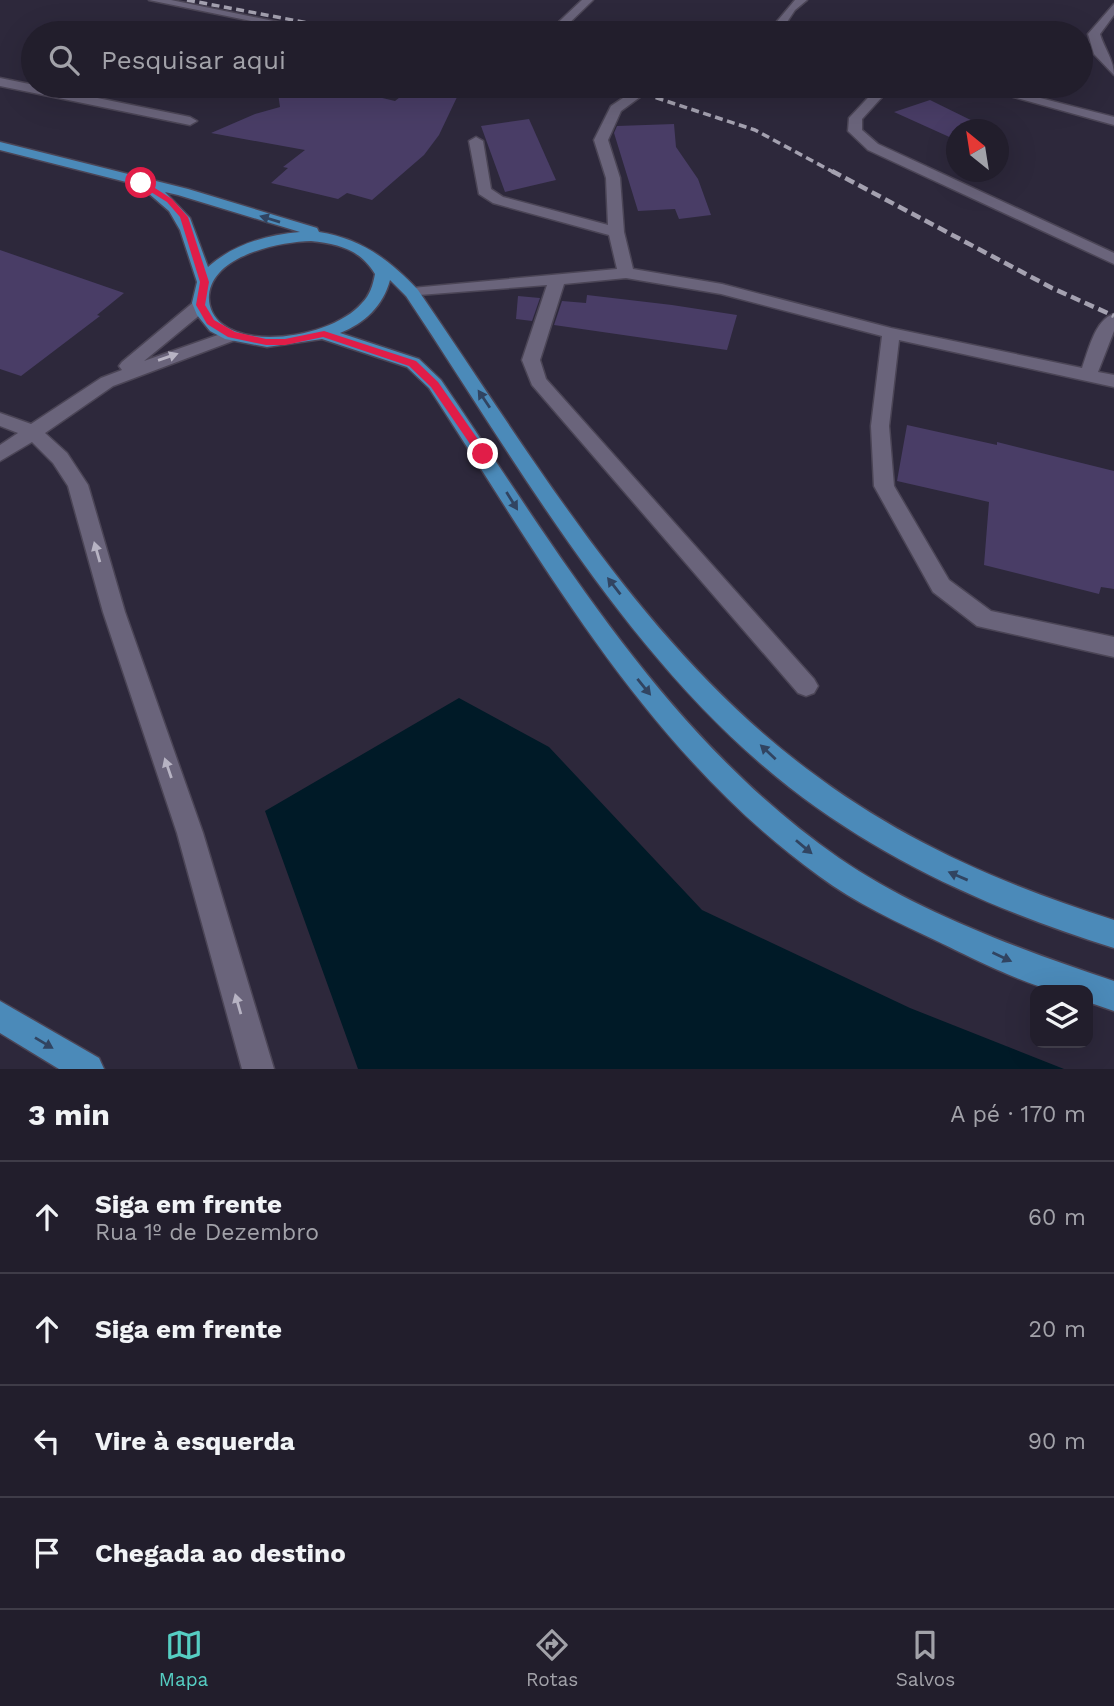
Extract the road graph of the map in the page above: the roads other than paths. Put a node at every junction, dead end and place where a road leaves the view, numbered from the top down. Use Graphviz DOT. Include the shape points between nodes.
graph roads {
  1 [pos="154,0"];
  2 [pos="588,0"];
  3 [pos="802,0"];
  4 [pos="1114,8"];
  5 [pos="263,21"];
  6 [pos="566,21"];
  7 [pos="782,21"];
  8 [pos="1114,71"];
  9 [pos="0,82"];
  10 [pos="21,86"];
  11 [pos="78,98"];
  12 [pos="632,98"];
  13 [pos="875,98"];
  14 [pos="1024,98"];
  15 [pos="190,121"];
  16 [pos="1114,124"];
  17 [pos="476,141"];
  18 [pos="0,146"];
  19 [pos="141,183"];
  20 [pos="616,232"];
  21 [pos="336,238"];
  22 [pos="1114,259"];
  23 [pos="377,262"];
  24 [pos="626,273"];
  25 [pos="556,279"];
  26 [pos="205,282"];
  27 [pos="412,293"];
  28 [pos="201,305"];
  29 [pos="1114,319"];
  30 [pos="891,333"];
  31 [pos="324,334"];
  32 [pos="232,335"];
  33 [pos="1088,375"];
  34 [pos="1114,381"];
  35 [pos="107,382"];
  36 [pos="0,419"];
  37 [pos="32,431"];
  38 [pos="0,454"];
  39 [pos="1114,647"];
  40 [pos="806,686"];
  41 [pos="1114,934"];
  42 [pos="1114,996"];
  43 [pos="0,1016"];
  44 [pos="88,1069"];
  45 [pos="258,1069"];
  1 -- 5 [label="street"];
  2 -- 6 [label="street"];
  3 -- 7 [label="street"];
  4 -- 8 [label="street" via="1094,34 1100,54"];
  9 -- 10 [label="street"];
  11 -- 15 [label="street"];
  12 -- 20 [label="street" via="616,109 601,140 613,178"];
  13 -- 22 [label="street" via="856,118 855,131 873,148"];
  14 -- 16 [label="street"];
  17 -- 20 [label="street" via="484,191 498,200"];
  18 -- 19 [label="main road"];
  21 -- 19 [label="main road, one-way"];
  19 -- 26 [label="main road" via="169,200 184,217"];
  20 -- 24 [label="street"];
  21 -- 23 [label="main road" via="366,250"];
  21 -- 26 [label="main road" via="298,237 259,244 217,267"];
  23 -- 27 [label="main road"];
  23 -- 31 [label="main road" via="383,274 381,291 370,308"];
  24 -- 25 [label="street"];
  24 -- 30 [label="street" via="722,289"];
  25 -- 27 [label="street"];
  25 -- 40 [label="street" via="531,360 538,381"];
  26 -- 28 [label="main road"];
  41 -- 27 [label="main road, one-way" via="1030,907 938,867 856,818 779,762 715,702 638,618"];
  28 -- 32 [label="main road" via="211,322"];
  28 -- 35 [label="street"];
  29 -- 33 [label="street"];
  30 -- 33 [label="street"];
  30 -- 39 [label="street" via="880,426 884,486 941,586 985,619"];
  31 -- 32 [label="main road" via="285,342"];
  31 -- 42 [label="main road, one-way" via="413,363 435,384 557,573 660,707 741,794 824,864 919,919 1018,964"];
  35 -- 32 [label="street, one-way"];
  33 -- 34 [label="street"];
  35 -- 37 [label="street"];
  36 -- 37 [label="street"];
  37 -- 38 [label="street"];
  45 -- 37 [label="street, one-way" via="190,832 114,612 78,485 60,458"];
  43 -- 44 [label="main road, one-way"];
}
